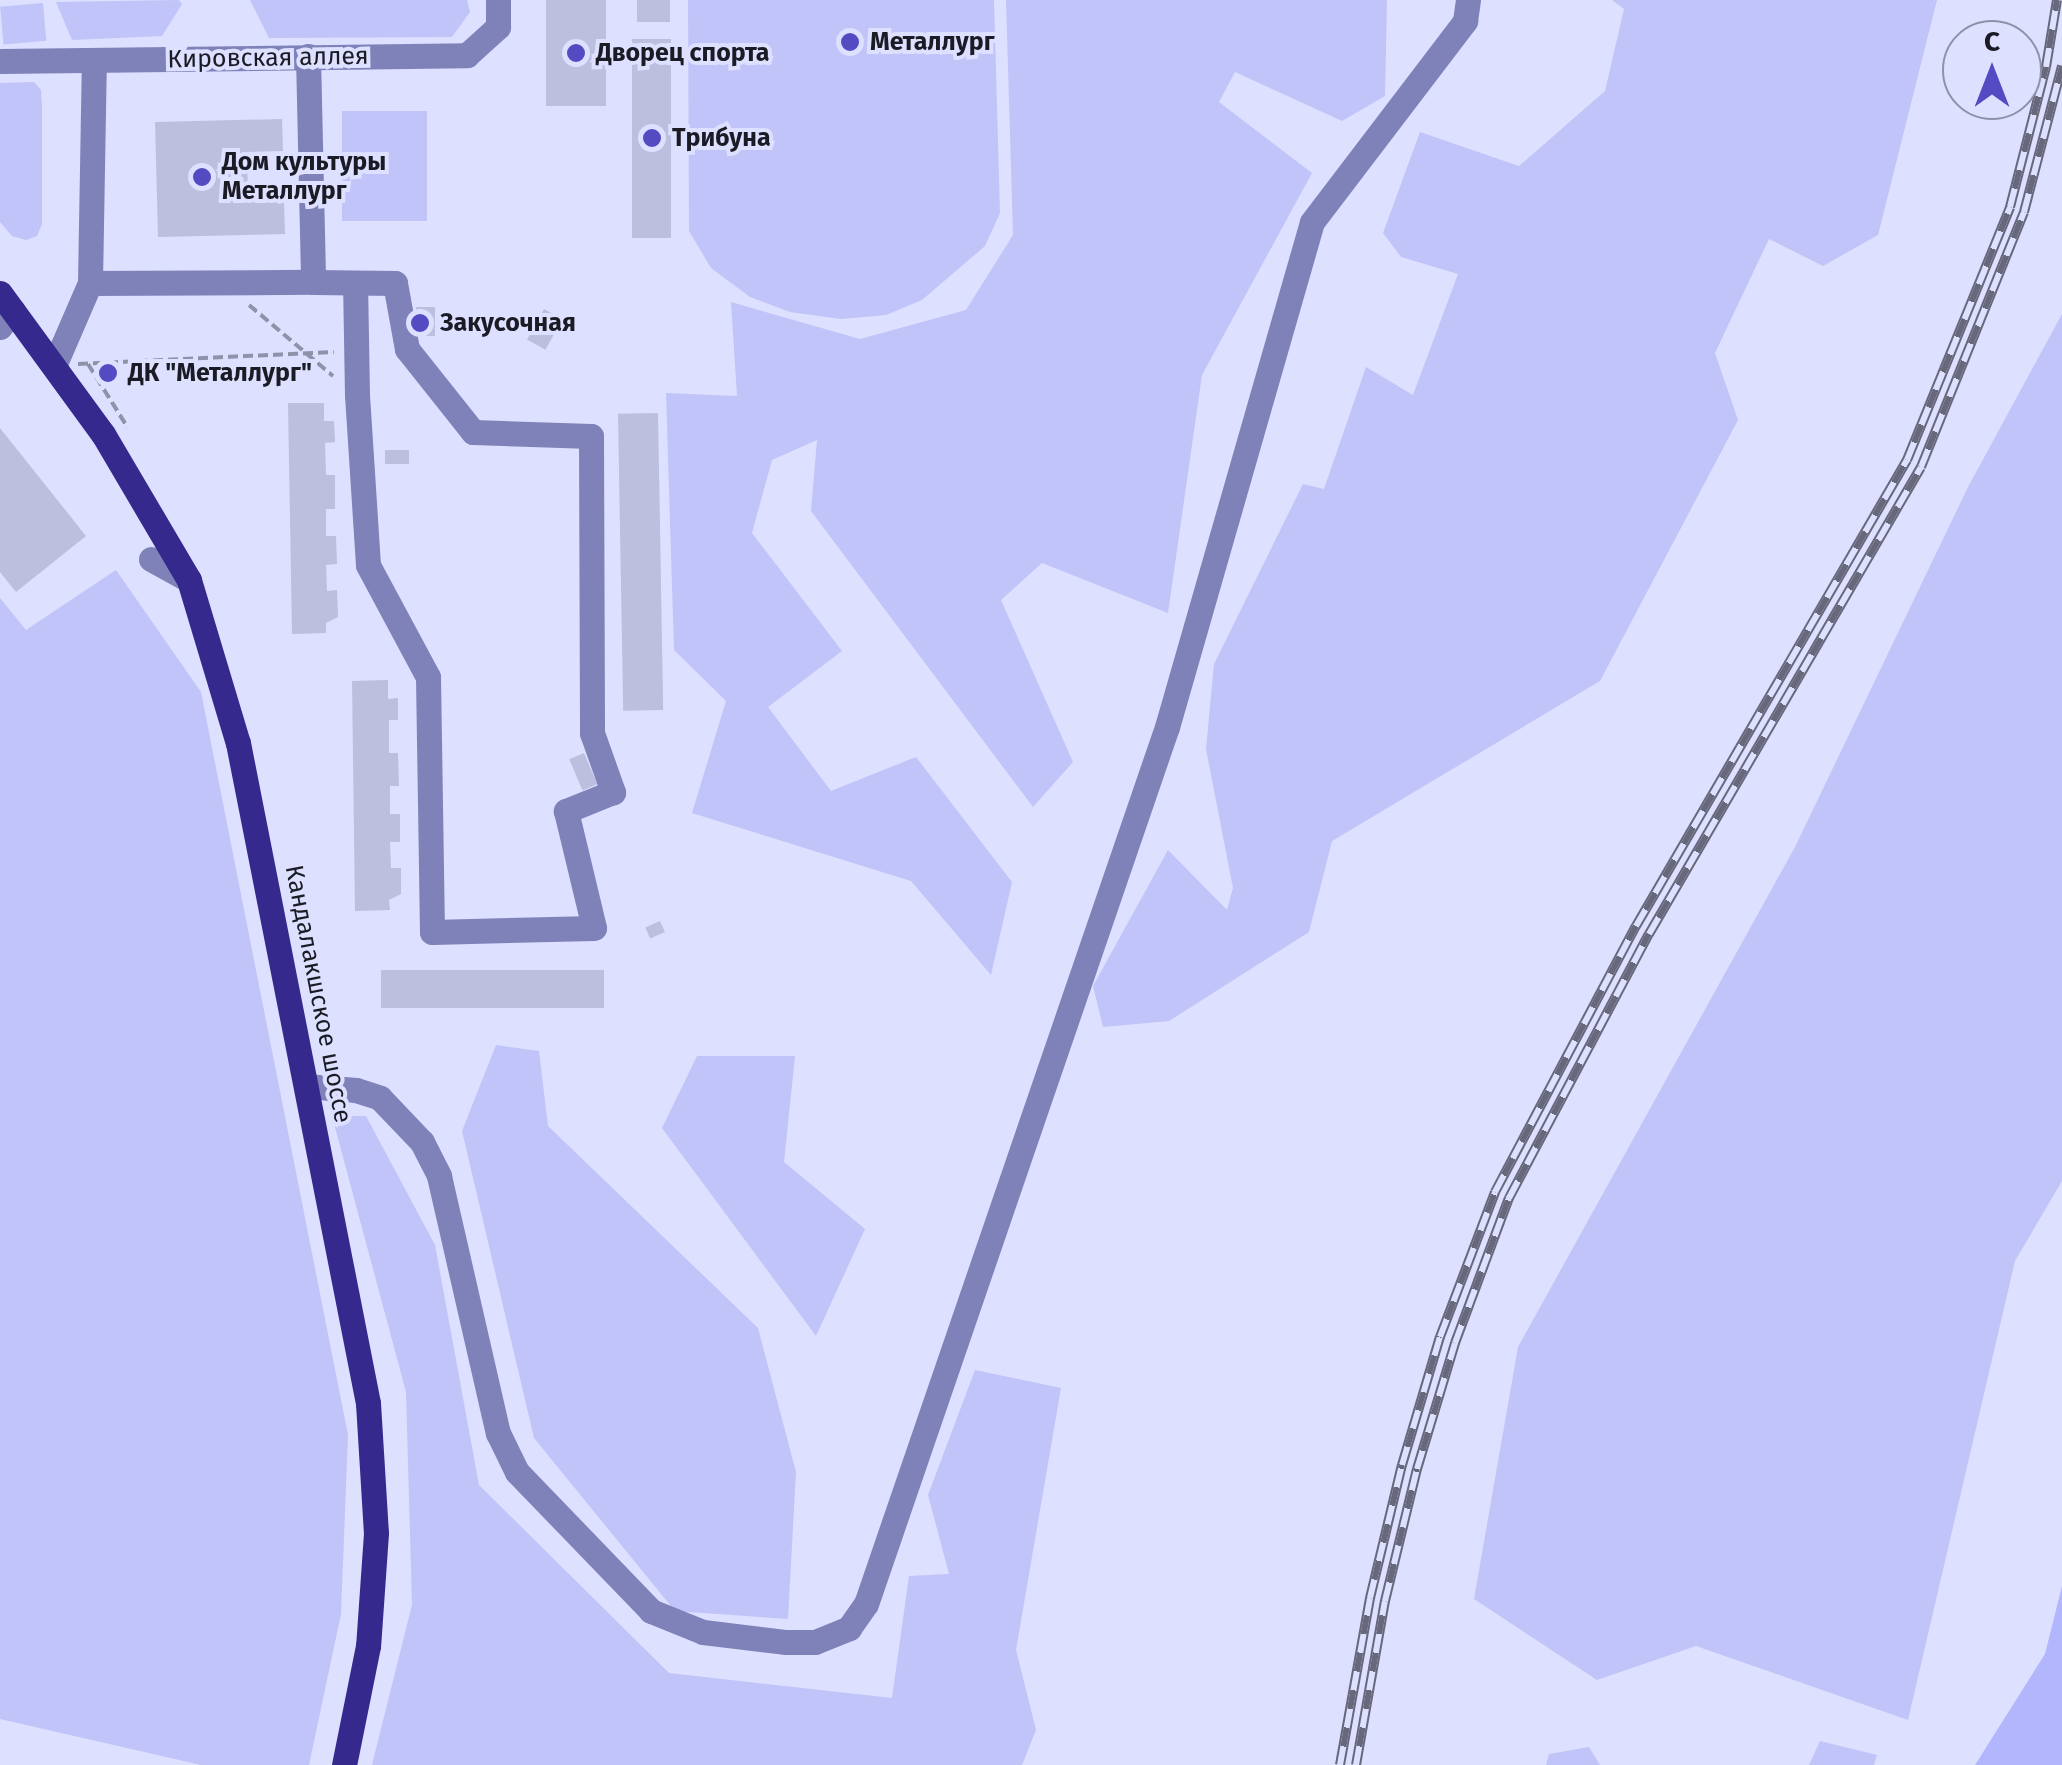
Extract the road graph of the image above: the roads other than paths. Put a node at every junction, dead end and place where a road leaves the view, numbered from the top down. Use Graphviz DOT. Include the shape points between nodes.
graph roads {
  1 [pos="498,0"];
  2 [pos="1468,0"];
  3 [pos="308,56"];
  4 [pos="94,60"];
  5 [pos="0,61"];
  6 [pos="313,282"];
  7 [pos="90,283"];
  8 [pos="355,283"];
  9 [pos="4,310"];
  10 [pos="54,366"];
  11 [pos="151,560"];
  12 [pos="189,580"];
  13 [pos="306,1086"];
  14 [pos="344,1765"];
  1 -- 3 [label="street, Кировская аллея" via="498,27 467,56"];
  2 -- 13 [label="street" via="1465,21 1312,222 1167,728 866,1604 849,1628 815,1642 786,1642 704,1632 651,1611 517,1472 498,1434 439,1176 422,1142 380,1098"];
  3 -- 4 [label="street, Кировская аллея"];
  3 -- 6 [label="street"];
  4 -- 5 [label="street, Кировская аллея"];
  4 -- 7 [label="street"];
  6 -- 7 [label="street"];
  6 -- 8 [label="street"];
  7 -- 10 [label="street"];
  8 -- 8 [label="street" via="395,283 408,348 473,432 591,436 592,733 613,792 566,811 594,928 432,932 428,677 368,565"];
  9 -- 10 [label="main road, Кандалакшское шоссе"];
  10 -- 12 [label="main road, Кандалакшское шоссе" via="104,434"];
  11 -- 12 [label="street"];
  12 -- 13 [label="main road, Кандалакшское шоссе" via="238,743"];
  13 -- 14 [label="main road, Кандалакшское шоссе" via="368,1403 376,1533 368,1646"];
}
